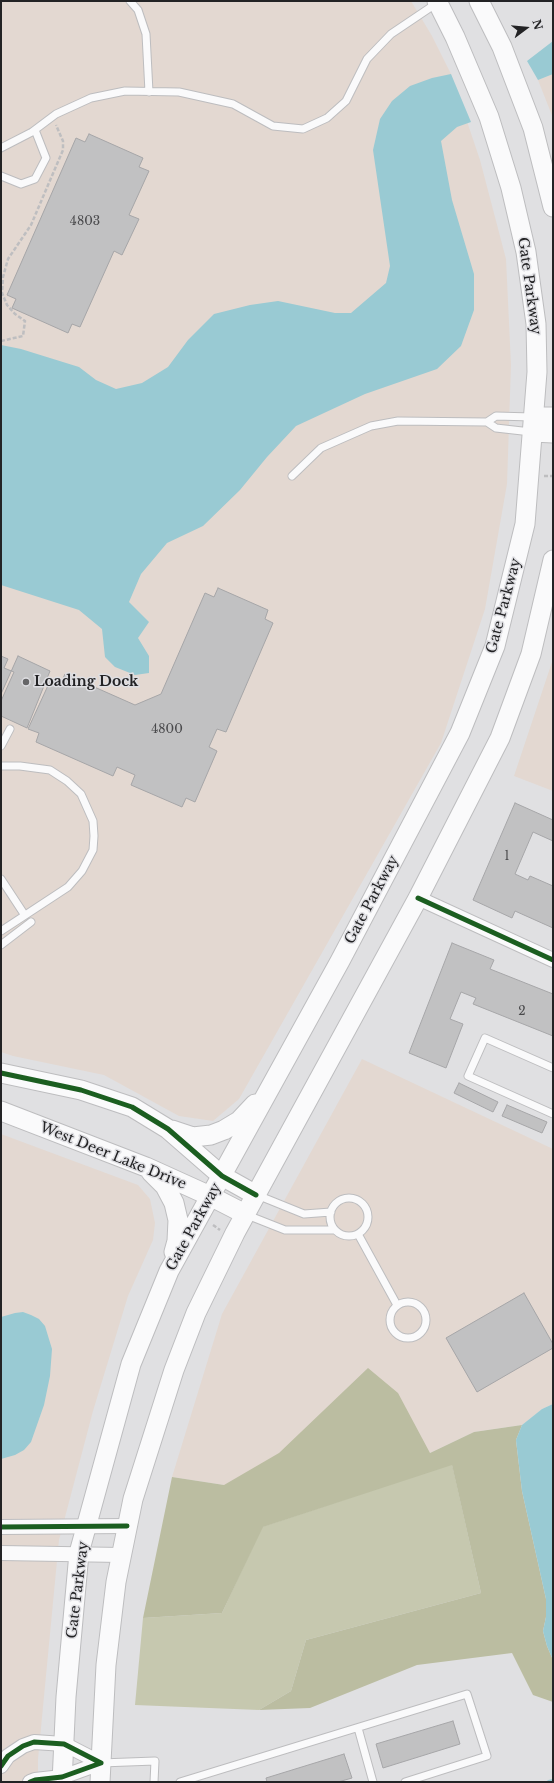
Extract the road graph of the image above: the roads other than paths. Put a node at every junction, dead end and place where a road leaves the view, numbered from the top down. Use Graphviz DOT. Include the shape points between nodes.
graph roads {
  1 [pos="130,1"];
  2 [pos="438,1"];
  3 [pos="479,1"];
  4 [pos="149,92"];
  5 [pos="35,130"];
  6 [pos="1,148"];
  7 [pos="1,176"];
  8 [pos="553,207"];
  9 [pos="553,417"];
  10 [pos="487,422"];
  11 [pos="533,425"];
  12 [pos="553,433"];
  13 [pos="292,476"];
  14 [pos="553,560"];
  15 [pos="10,728"];
  16 [pos="1,746"];
  17 [pos="1,766"];
  18 [pos="1,879"];
  19 [pos="418,898"];
  20 [pos="24,914"];
  21 [pos="31,922"];
  22 [pos="1,931"];
  23 [pos="1,945"];
  24 [pos="553,960"];
  25 [pos="1,1059"];
  26 [pos="553,1068"];
  27 [pos="1,1073"];
  28 [pos="24,1078"];
  29 [pos="271,1087"];
  30 [pos="1,1112"];
  31 [pos="553,1114"];
  32 [pos="168,1129"];
  33 [pos="146,1167"];
  34 [pos="222,1176"];
  35 [pos="256,1195"];
  36 [pos="210,1196"];
  37 [pos="331,1212"];
  38 [pos="245,1214"];
  39 [pos="335,1230"];
  40 [pos="358,1234"];
  41 [pos="169,1271"];
  42 [pos="397,1305"];
  43 [pos="87,1526"];
  44 [pos="127,1526"];
  45 [pos="1,1527"];
  46 [pos="1,1552"];
  47 [pos="79,1553"];
  48 [pos="121,1556"];
  49 [pos="358,1728"];
  50 [pos="64,1744"];
  51 [pos="100,1763"];
  52 [pos="1,1766"];
  53 [pos="62,1779"];
  54 [pos="30,1782"];
  55 [pos="100,1782"];
  56 [pos="154,1782"];
  57 [pos="180,1782"];
  58 [pos="374,1782"];
  59 [pos="405,1782"];
  1 -- 4 [label="lane" via="138,10 146,34"];
  2 -- 4 [label="lane" via="391,34 367,59 346,101 327,118 303,128 273,126 233,104 179,92"];
  2 -- 11 [label="main road, Gate Parkway" via="456,36 489,117 526,252 536,324 537,372"];
  3 -- 8 [label="main road" via="502,47 533,128"];
  4 -- 5 [label="lane" via="125,91 91,98 56,114"];
  5 -- 6 [label="lane"];
  5 -- 7 [label="lane" via="46,158 34,179 21,184"];
  9 -- 11 [label="main road"];
  10 -- 11 [label="lane" via="496,428"];
  10 -- 11 [label="lane" via="496,416"];
  10 -- 13 [label="lane" via="406,421 371,426 321,448"];
  11 -- 12 [label="main road"];
  11 -- 29 [label="main road, Gate Parkway" via="525,524 490,660 460,733"];
  14 -- 19 [label="main road" via="531,654 500,738"];
  15 -- 16 [label="lane"];
  17 -- 20 [label="lane" via="50,770 81,794 93,821 93,850 82,871 68,887"];
  18 -- 20 [label="lane"];
  19 -- 24 [label="street"];
  19 -- 35 [label="main road"];
  20 -- 22 [label="lane"];
  21 -- 23 [label="lane"];
  25 -- 28 [label="main road"];
  26 -- 31 [label="lane" via="485,1038 468,1076"];
  27 -- 28 [label="main road"];
  28 -- 32 [label="main road" via="81,1090 132,1107"];
  29 -- 32 [label="main road" via="239,1121 224,1130 211,1135 193,1136"];
  29 -- 34 [label="main road, Gate Parkway"];
  30 -- 33 [label="main road, West Deer Lake Drive"];
  32 -- 34 [label="main road"];
  33 -- 36 [label="main road, West Deer Lake Drive"];
  33 -- 41 [label="main road" via="165,1186 174,1203 178,1220 177,1241"];
  34 -- 35 [label="main road"];
  34 -- 36 [label="main road, Gate Parkway"];
  35 -- 37 [label="lane" via="304,1214"];
  35 -- 38 [label="main road"];
  36 -- 38 [label="main road, West Deer Lake Drive"];
  36 -- 41 [label="main road, Gate Parkway"];
  37 -- 39 [label="lane"];
  37 -- 40 [label="lane" via="343,1200 361,1203 367,1213 367,1219 363,1230"];
  38 -- 39 [label="lane" via="285,1230"];
  38 -- 44 [label="main road" via="196,1313 174,1370 133,1499"];
  39 -- 40 [label="lane" via="346,1236"];
  40 -- 42 [label="lane"];
  41 -- 43 [label="main road, Gate Parkway" via="131,1364"];
  42 -- 42 [label="lane" via="391,1313 392,1330 401,1337 417,1336 425,1326 425,1314 422,1309 412,1302"];
  43 -- 44 [label="street"];
  43 -- 45 [label="street"];
  43 -- 47 [label="main road, Gate Parkway"];
  44 -- 48 [label="main road"];
  46 -- 47 [label="street"];
  47 -- 48 [label="street"];
  47 -- 50 [label="main road, Gate Parkway"];
  48 -- 51 [label="main road" via="106,1666"];
  49 -- 57 [label="lane"];
  49 -- 58 [label="lane"];
  49 -- 59 [label="lane" via="467,1694 487,1756"];
  50 -- 51 [label="street"];
  50 -- 52 [label="street" via="34,1742 8,1756"];
  50 -- 53 [label="main road, Gate Parkway"];
  51 -- 53 [label="street"];
  51 -- 55 [label="main road"];
  51 -- 56 [label="lane" via="155,1761"];
  53 -- 54 [label="street"];
}
